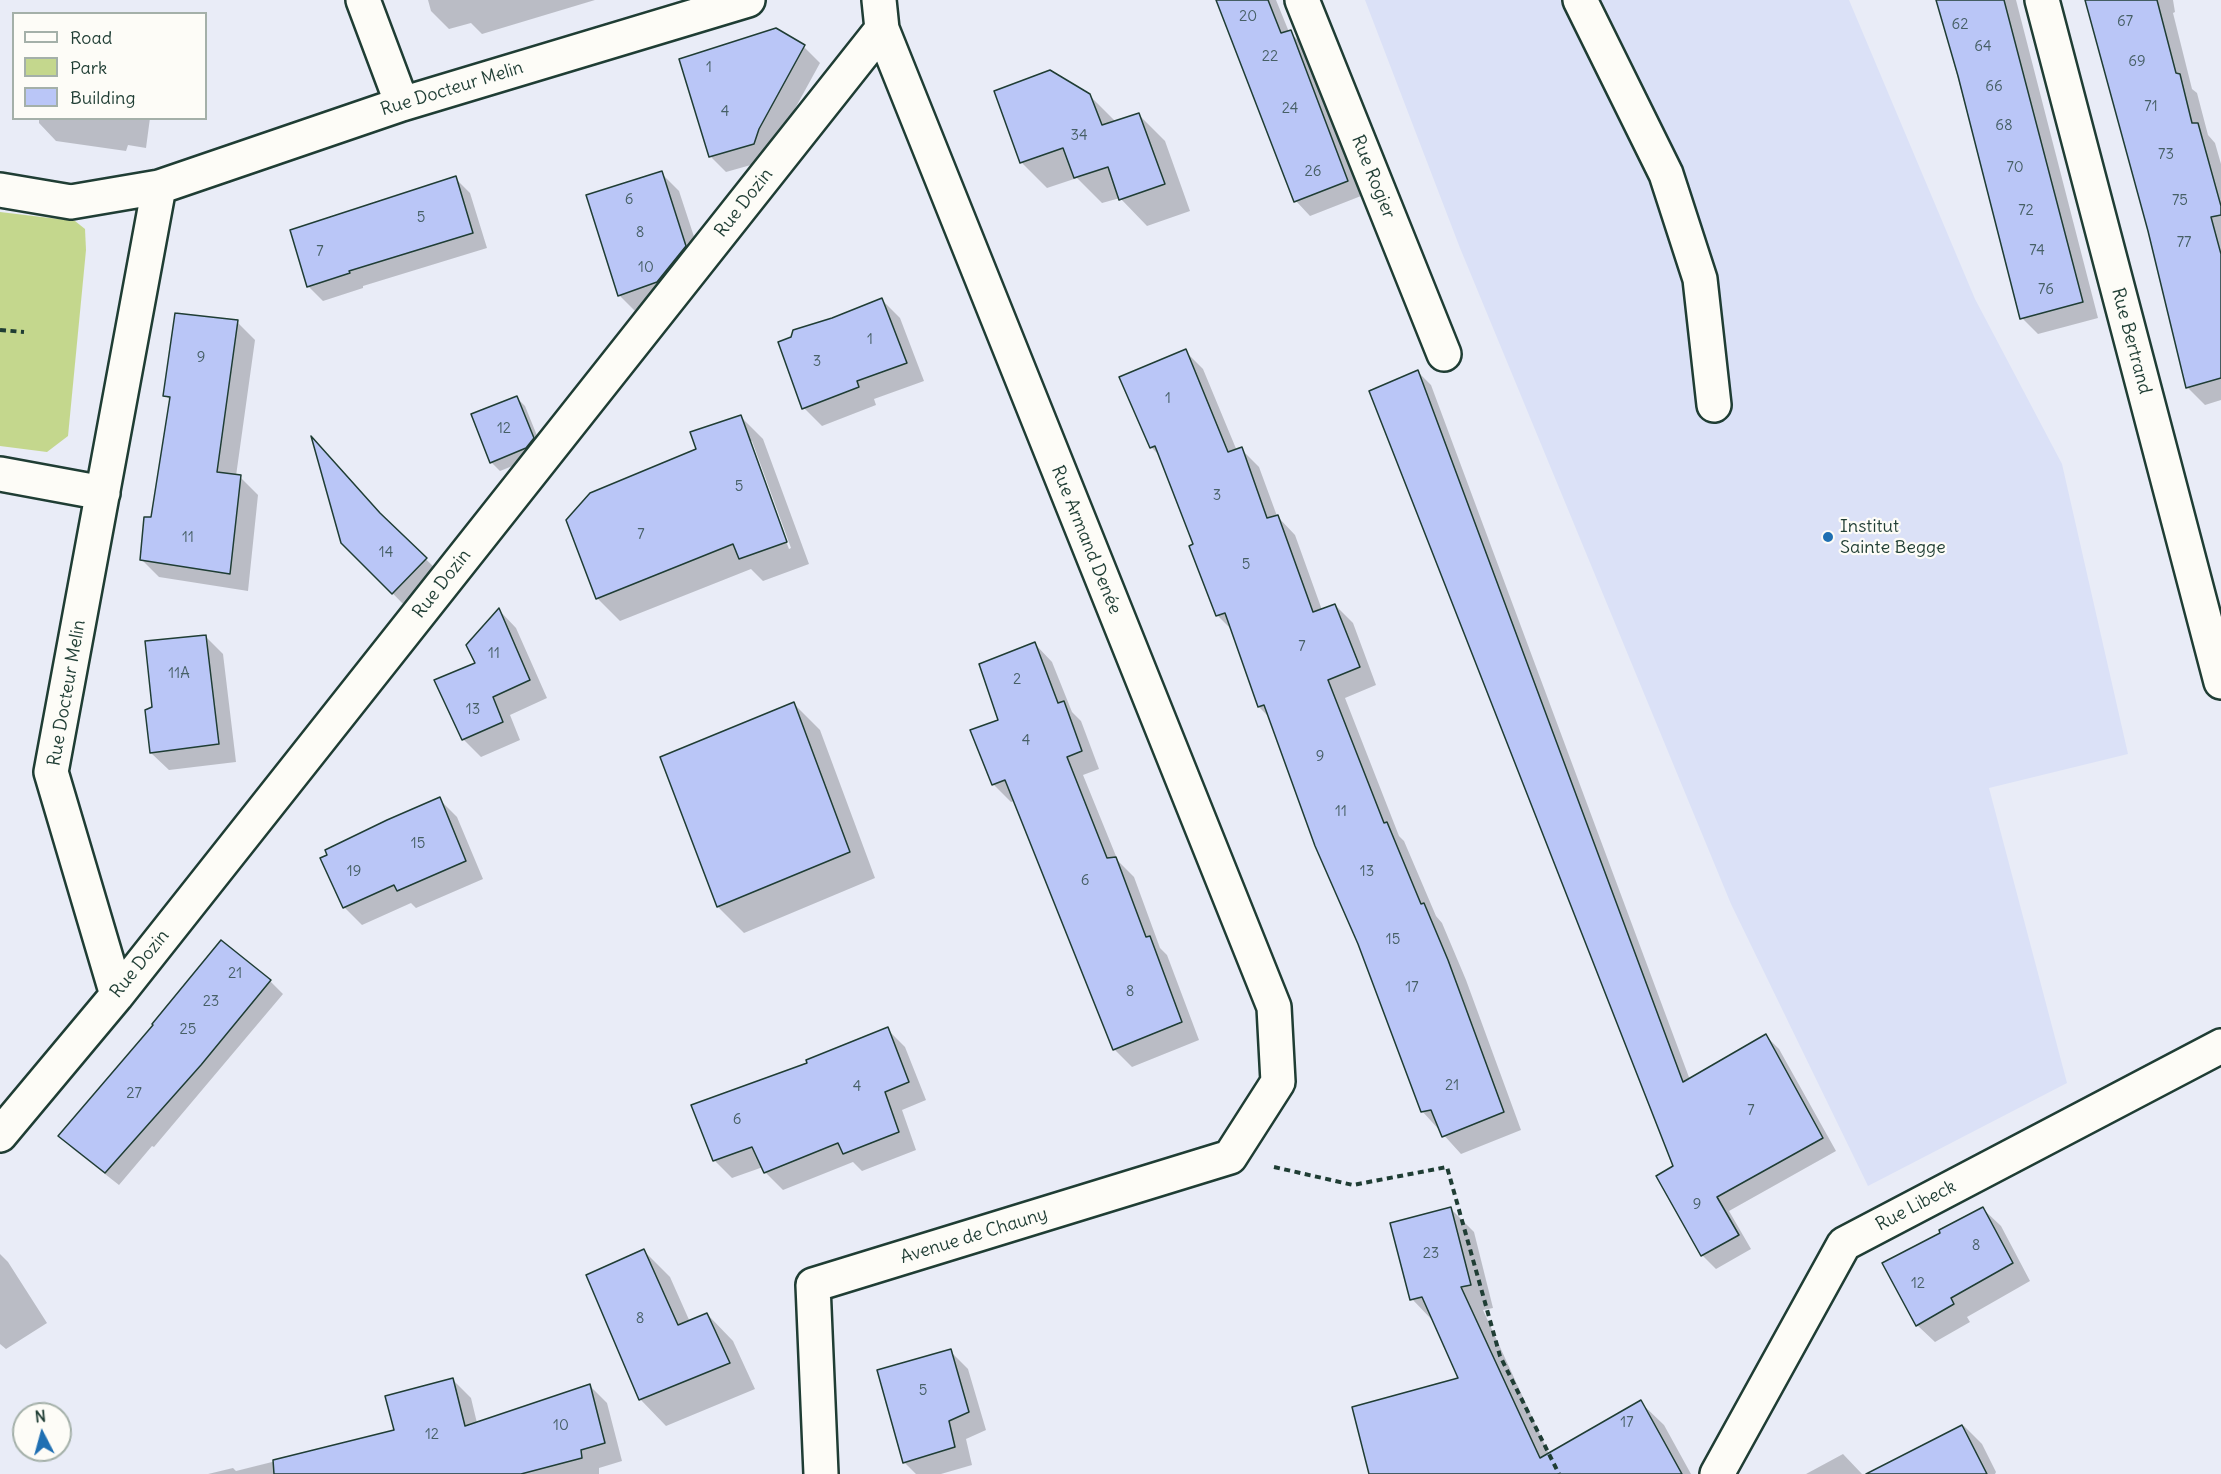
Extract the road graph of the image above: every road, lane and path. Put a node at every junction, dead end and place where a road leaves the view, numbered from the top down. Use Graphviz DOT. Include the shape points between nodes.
graph roads {
  1 [pos="363,0"];
  2 [pos="748,0"];
  3 [pos="1302,0"];
  4 [pos="1580,0"];
  5 [pos="2042,0"];
  6 [pos="880,15"];
  7 [pos="402,104"];
  8 [pos="159,187"];
  9 [pos="0,190"];
  10 [pos="0,330"];
  11 [pos="24,332"];
  12 [pos="1444,354"];
  13 [pos="1714,405"];
  14 [pos="0,474"];
  15 [pos="103,493"];
  16 [pos="2221,682"];
  17 [pos="117,995"];
  18 [pos="2221,1046"];
  19 [pos="0,1135"];
  20 [pos="1230,1157"];
  21 [pos="821,1474"];
  22 [pos="1559,1474"];
  23 [pos="1717,1474"];
  1 -- 7 [label="street"];
  2 -- 7 [label="street, Rue Docteur Melin"];
  3 -- 12 [label="street, Rue Rogier"];
  4 -- 13 [label="street" via="1666,174 1700,279"];
  5 -- 16 [label="street, Rue Bertrand"];
  6 -- 17 [label="street, Rue Dozin"];
  6 -- 20 [label="street, Rue Armand Denée" via="1274,1007 1278,1082"];
  7 -- 8 [label="street, Rue Docteur Melin"];
  8 -- 9 [label="street, Rue Docteur Melin" via="71,202"];
  8 -- 15 [label="street, Rue Docteur Melin"];
  10 -- 11 [label="path"];
  14 -- 15 [label="street"];
  15 -- 17 [label="street, Rue Docteur Melin" via="51,772"];
  17 -- 19 [label="street, Rue Dozin"];
  18 -- 23 [label="street, Rue Libeck" via="1844,1244"];
  20 -- 21 [label="street, Avenue de Chauny" via="813,1286"];
  20 -- 22 [label="path" via="1353,1185 1446,1167 1500,1356"];
}
